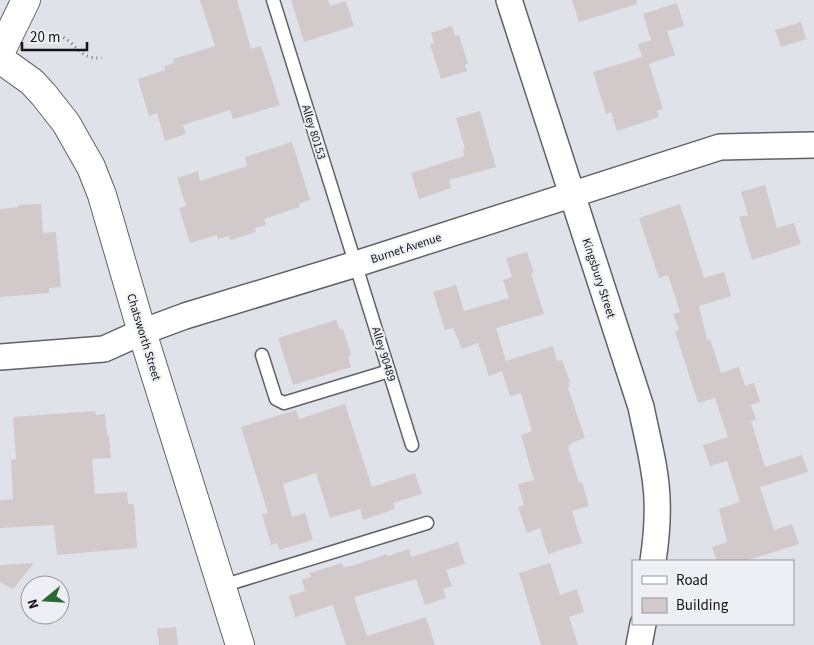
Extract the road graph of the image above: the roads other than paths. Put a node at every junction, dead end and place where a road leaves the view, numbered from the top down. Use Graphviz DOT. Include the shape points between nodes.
graph roads {
  1 [pos="26,0"];
  2 [pos="273,0"];
  3 [pos="509,0"];
  4 [pos="0,53"];
  5 [pos="0,59"];
  6 [pos="814,145"];
  7 [pos="572,196"];
  8 [pos="356,264"];
  9 [pos="142,332"];
  10 [pos="262,355"];
  11 [pos="0,357"];
  12 [pos="389,371"];
  13 [pos="412,445"];
  14 [pos="428,524"];
  15 [pos="653,560"];
  16 [pos="222,586"];
  17 [pos="643,625"];
  18 [pos="240,645"];
  19 [pos="640,645"];
  1 -- 4 [label="main road"];
  2 -- 8 [label="lane, Alley 80153"];
  3 -- 7 [label="street, Kingsbury Street"];
  5 -- 9 [label="main road, Chatsworth Street" via="32,82 44,96 66,123 91,166"];
  6 -- 7 [label="street, Burnet Avenue" via="720,147"];
  7 -- 8 [label="street, Burnet Avenue"];
  7 -- 15 [label="street, Kingsbury Street" via="641,407 657,499"];
  8 -- 9 [label="street, Burnet Avenue"];
  8 -- 12 [label="lane, Alley 90489"];
  9 -- 11 [label="street, Burnet Avenue" via="104,349"];
  9 -- 16 [label="main road, Chatsworth Street"];
  10 -- 12 [label="lane" via="276,399 284,403"];
  12 -- 13 [label="lane, Alley 90489"];
  14 -- 16 [label="lane"];
  16 -- 18 [label="main road, Chatsworth Street"];
  17 -- 19 [label="street"];
}
